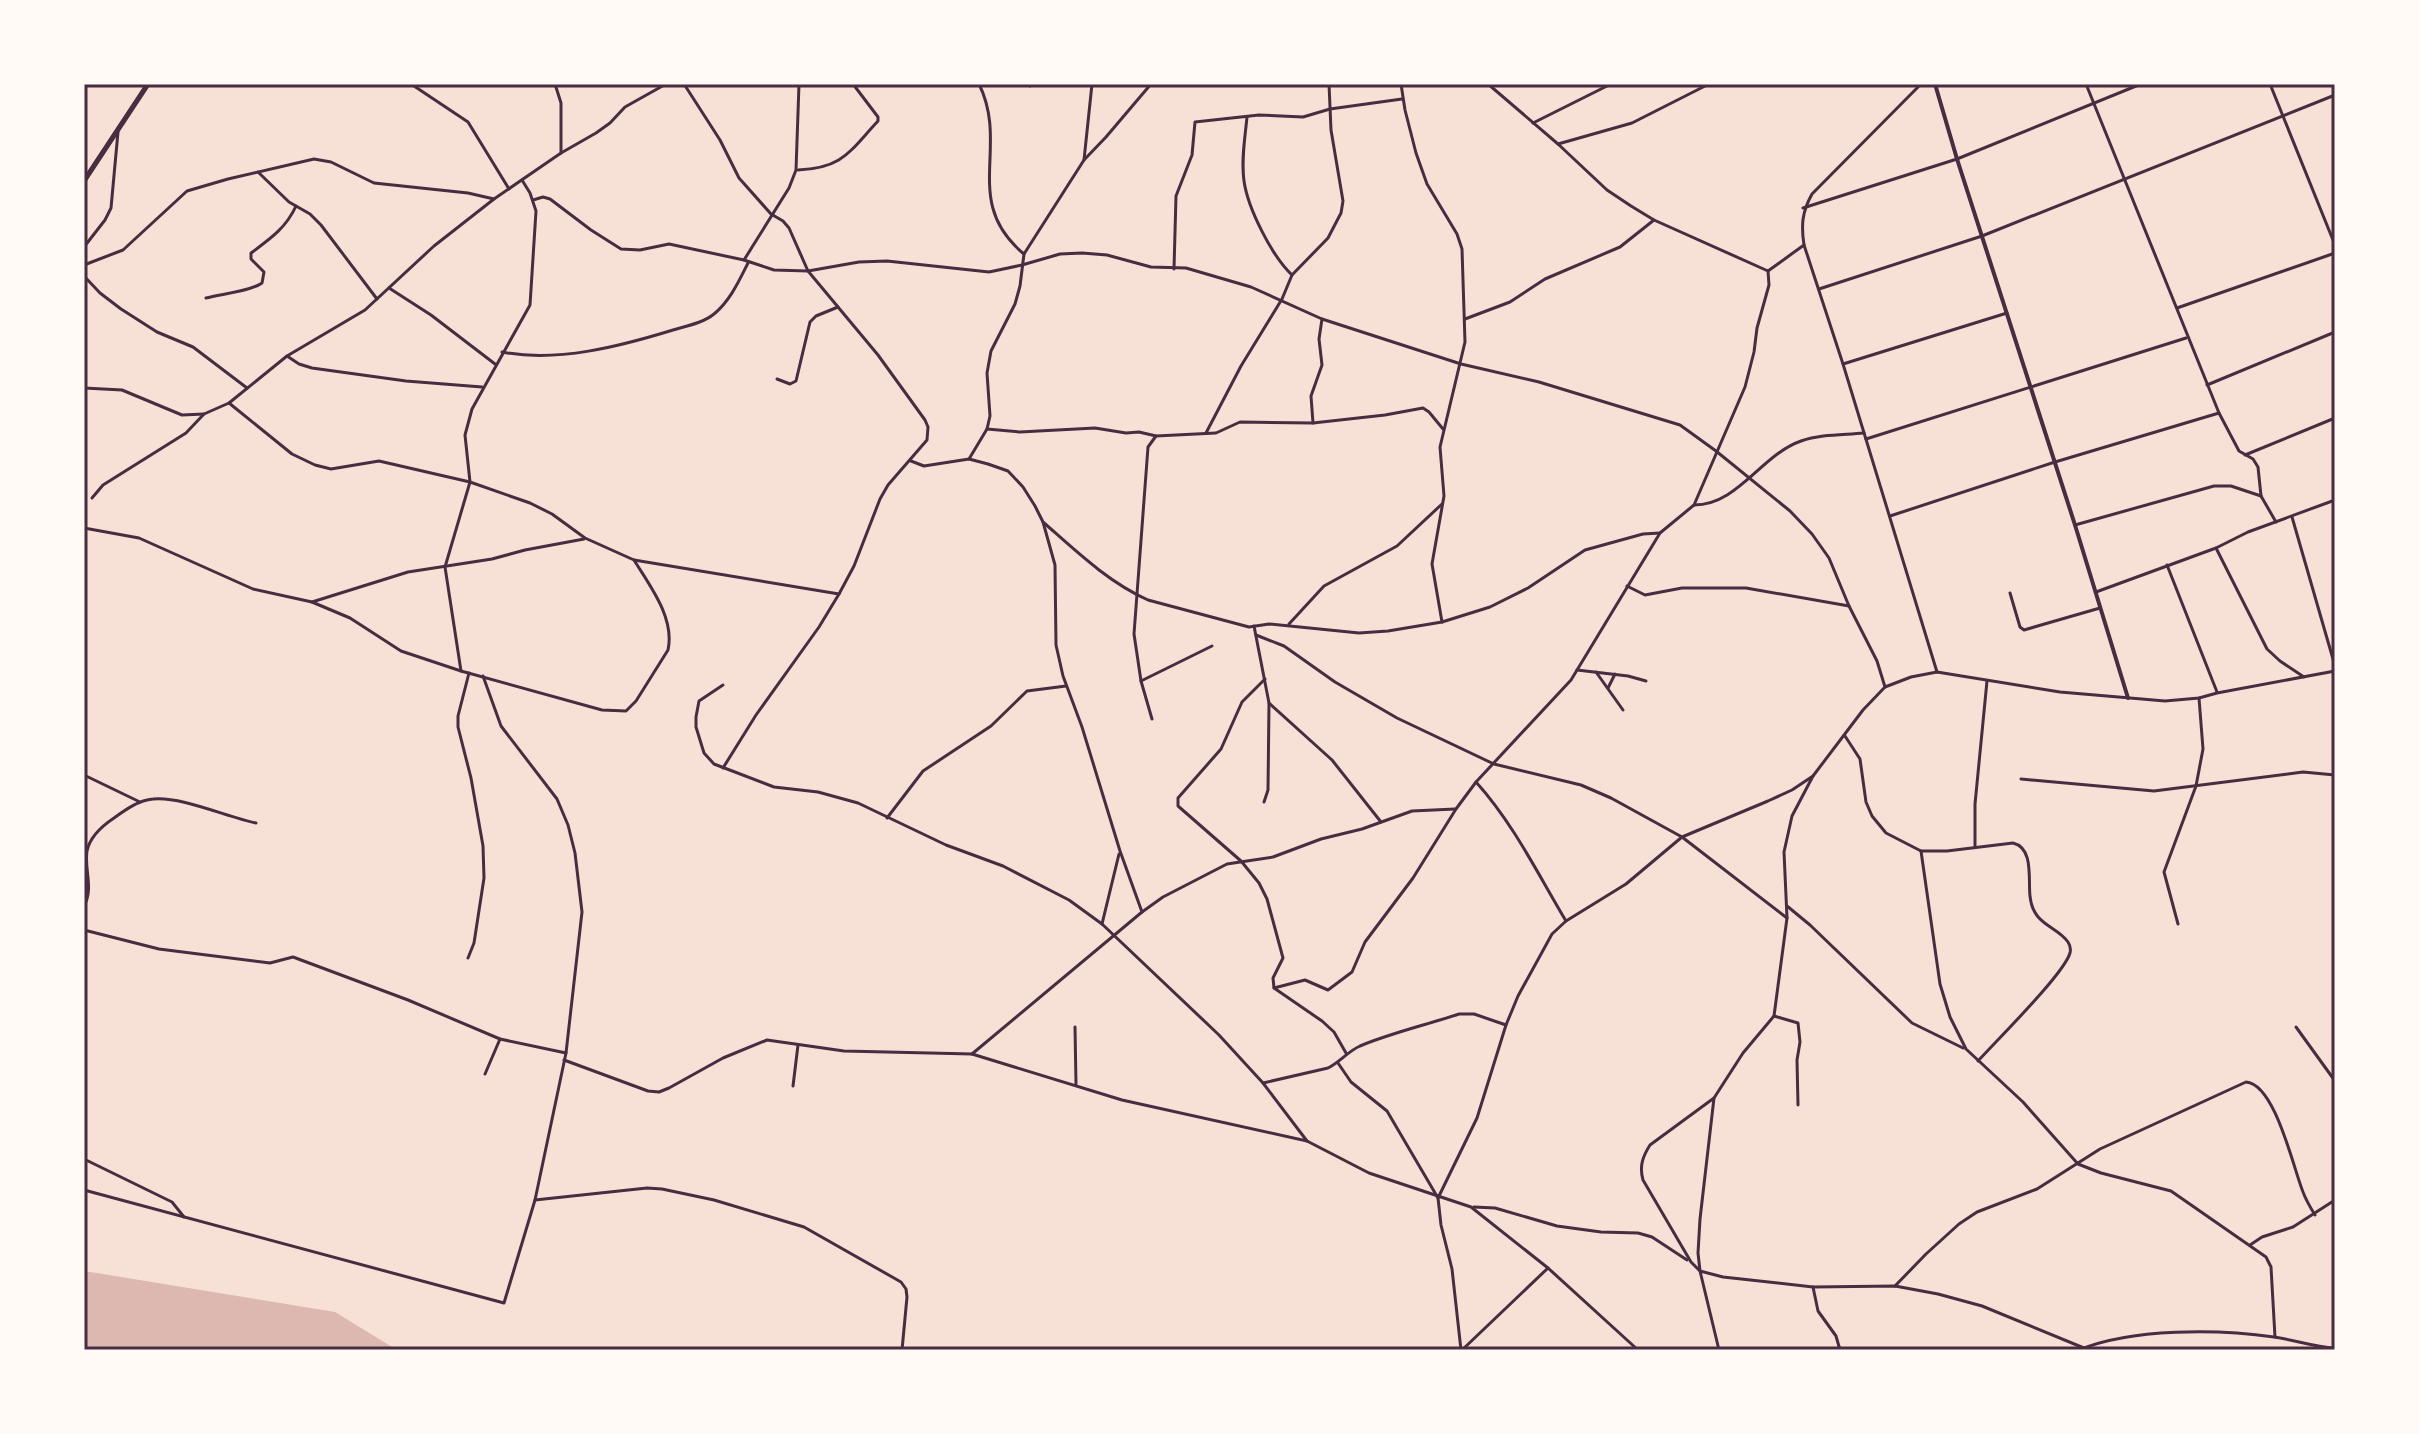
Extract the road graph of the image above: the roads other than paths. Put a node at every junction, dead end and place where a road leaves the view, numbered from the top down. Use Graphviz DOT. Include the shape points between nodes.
graph roads {
  1 [pos="148,84"];
  2 [pos="411,84"];
  3 [pos="555,84"];
  4 [pos="666,84"];
  5 [pos="684,84"];
  6 [pos="799,84"];
  7 [pos="853,84"];
  8 [pos="979,84"];
  9 [pos="1092,84"];
  10 [pos="1151,84"];
  11 [pos="1329,84"];
  12 [pos="1401,84"];
  13 [pos="1488,84"];
  14 [pos="1611,84"];
  15 [pos="1709,84"];
  16 [pos="1921,84"];
  17 [pos="1935,84"];
  18 [pos="2086,84"];
  19 [pos="2141,84"];
  20 [pos="2270,84"];
  21 [pos="655,86"];
  22 [pos="2335,95"];
  23 [pos="1403,98"];
  24 [pos="2094,103"];
  25 [pos="1330,109"];
  26 [pos="1247,117"];
  27 [pos="2282,118"];
  28 [pos="1533,123"];
  29 [pos="118,132"];
  30 [pos="1558,144"];
  31 [pos="561,153"];
  32 [pos="1957,159"];
  33 [pos="1084,160"];
  34 [pos="796,170"];
  35 [pos="258,172"];
  36 [pos="522,180"];
  37 [pos="2126,180"];
  38 [pos="84,181"];
  39 [pos="509,189"];
  40 [pos="494,199"];
  41 [pos="533,200"];
  42 [pos="296,206"];
  43 [pos="1803,208"];
  44 [pos="771,214"];
  45 [pos="1654,220"];
  46 [pos="1982,236"];
  47 [pos="1804,245"];
  48 [pos="2335,245"];
  49 [pos="84,247"];
  50 [pos="2335,253"];
  51 [pos="1024,254"];
  52 [pos="747,261"];
  53 [pos="84,265"];
  54 [pos="1022,265"];
  55 [pos="1174,269"];
  56 [pos="808,271"];
  57 [pos="1768,271"];
  58 [pos="1292,275"];
  59 [pos="84,276"];
  60 [pos="389,288"];
  61 [pos="1819,289"];
  62 [pos="206,298"];
  63 [pos="377,299"];
  64 [pos="1282,299"];
  65 [pos="838,307"];
  66 [pos="2177,308"];
  67 [pos="2007,313"];
  68 [pos="1322,319"];
  69 [pos="1465,319"];
  70 [pos="2335,332"];
  71 [pos="2187,338"];
  72 [pos="502,352"];
  73 [pos="287,356"];
  74 [pos="495,364"];
  75 [pos="1461,364"];
  76 [pos="1843,364"];
  77 [pos="777,379"];
  78 [pos="2031,385"];
  79 [pos="2207,385"];
  80 [pos="482,387"];
  81 [pos="84,388"];
  82 [pos="247,388"];
  83 [pos="229,403"];
  84 [pos="2219,413"];
  85 [pos="204,414"];
  86 [pos="2335,418"];
  87 [pos="1313,423"];
  88 [pos="987,429"];
  89 [pos="1443,429"];
  90 [pos="1206,433"];
  91 [pos="1864,433"];
  92 [pos="1156,436"];
  93 [pos="1866,439"];
  94 [pos="1716,451"];
  95 [pos="2245,455"];
  96 [pos="969,459"];
  97 [pos="911,461"];
  98 [pos="2055,462"];
  99 [pos="1749,478"];
  100 [pos="470,482"];
  101 [pos="2261,496"];
  102 [pos="92,498"];
  103 [pos="2335,500"];
  104 [pos="1442,504"];
  105 [pos="1694,505"];
  106 [pos="1890,516"];
  107 [pos="2292,517"];
  108 [pos="1043,522"];
  109 [pos="2277,522"];
  110 [pos="2075,525"];
  111 [pos="84,528"];
  112 [pos="1660,533"];
  113 [pos="585,538"];
  114 [pos="2216,548"];
  115 [pos="634,560"];
  116 [pos="2167,565"];
  117 [pos="445,567"];
  118 [pos="1627,586"];
  119 [pos="2095,592"];
  120 [pos="2010,593"];
  121 [pos="839,594"];
  122 [pos="1135,595"];
  123 [pos="312,602"];
  124 [pos="1849,606"];
  125 [pos="2100,608"];
  126 [pos="1442,622"];
  127 [pos="1288,625"];
  128 [pos="1254,626"];
  129 [pos="1256,635"];
  130 [pos="1212,646"];
  131 [pos="2335,668"];
  132 [pos="1577,670"];
  133 [pos="461,671"];
  134 [pos="1596,672"];
  135 [pos="1937,672"];
  136 [pos="469,673"];
  137 [pos="1615,674"];
  138 [pos="483,676"];
  139 [pos="2304,677"];
  140 [pos="1265,679"];
  141 [pos="1141,681"];
  142 [pos="1646,681"];
  143 [pos="1987,681"];
  144 [pos="723,685"];
  145 [pos="1066,686"];
  146 [pos="1885,687"];
  147 [pos="1608,688"];
  148 [pos="2217,693"];
  149 [pos="2128,698"];
  150 [pos="2199,698"];
  151 [pos="1269,703"];
  152 [pos="1623,710"];
  153 [pos="1152,719"];
  154 [pos="1845,736"];
  155 [pos="1494,764"];
  156 [pos="723,768"];
  157 [pos="84,775"];
  158 [pos="2335,775"];
  159 [pos="1813,776"];
  160 [pos="2021,779"];
  161 [pos="1476,782"];
  162 [pos="2196,786"];
  163 [pos="140,802"];
  164 [pos="1264,802"];
  165 [pos="1456,809"];
  166 [pos="887,818"];
  167 [pos="1382,822"];
  168 [pos="256,823"];
  169 [pos="1682,837"];
  170 [pos="1975,847"];
  171 [pos="1120,851"];
  172 [pos="1921,851"];
  173 [pos="1241,861"];
  174 [pos="84,906"];
  175 [pos="1787,906"];
  176 [pos="1142,912"];
  177 [pos="1787,918"];
  178 [pos="1566,921"];
  179 [pos="1102,924"];
  180 [pos="2178,924"];
  181 [pos="84,930"];
  182 [pos="1114,937"];
  183 [pos="468,958"];
  184 [pos="1274,988"];
  185 [pos="1774,1016"];
  186 [pos="1506,1025"];
  187 [pos="1075,1027"];
  188 [pos="2296,1027"];
  189 [pos="500,1039"];
  190 [pos="798,1045"];
  191 [pos="1966,1049"];
  192 [pos="566,1053"];
  193 [pos="1346,1053"];
  194 [pos="972,1054"];
  195 [pos="564,1060"];
  196 [pos="1978,1061"];
  197 [pos="1338,1063"];
  198 [pos="485,1074"];
  199 [pos="2335,1081"];
  200 [pos="1263,1083"];
  201 [pos="1076,1084"];
  202 [pos="793,1086"];
  203 [pos="1714,1098"];
  204 [pos="1798,1105"];
  205 [pos="1307,1141"];
  206 [pos="84,1159"];
  207 [pos="2078,1164"];
  208 [pos="84,1190"];
  209 [pos="1438,1198"];
  210 [pos="535,1200"];
  211 [pos="2335,1200"];
  212 [pos="1471,1207"];
  213 [pos="2315,1215"];
  214 [pos="184,1217"];
  215 [pos="2250,1245"];
  216 [pos="1691,1262"];
  217 [pos="1548,1268"];
  218 [pos="1700,1271"];
  219 [pos="1895,1286"];
  220 [pos="1813,1287"];
  221 [pos="2275,1337"];
  222 [pos="2335,1348"];
  223 [pos="2081,1349"];
  224 [pos="902,1350"];
  225 [pos="1462,1350"];
  226 [pos="1638,1350"];
  227 [pos="1719,1350"];
  228 [pos="1840,1350"];
  1 -- 29 [label="main road"];
  2 -- 39 [label="street" via="468,122"];
  3 -- 31 [label="street" via="561,103"];
  4 -- 21 [label="street"];
  5 -- 44 [label="street" via="739,178"];
  6 -- 34 [label="street"];
  7 -- 34 [label="street" via="878,121 843,159 819,169"];
  8 -- 51 [label="street" via="991,126 992,211 999,230"];
  9 -- 33 [label="street"];
  10 -- 33 [label="street"];
  11 -- 25 [label="street"];
  12 -- 23 [label="street"];
  13 -- 28 [label="street"];
  14 -- 28 [label="street"];
  15 -- 30 [label="street" via="1632,123"];
  16 -- 43 [label="street"];
  17 -- 32 [label="street"];
  18 -- 24 [label="street"];
  19 -- 24 [label="street"];
  20 -- 27 [label="street"];
  21 -- 31 [label="street" via="596,133"];
  22 -- 27 [label="street"];
  23 -- 25 [label="street"];
  23 -- 69 [label="street" via="1427,184 1462,249"];
  24 -- 32 [label="street"];
  24 -- 37 [label="street"];
  25 -- 26 [label="street" via="1303,117"];
  25 -- 58 [label="street" via="1341,213 1328,238"];
  26 -- 55 [label="street" via="1194,124 1192,155 1176,196"];
  26 -- 58 [label="street" via="1243,180 1249,202 1279,263"];
  27 -- 37 [label="street"];
  27 -- 48 [label="street"];
  28 -- 30 [label="street"];
  29 -- 38 [label="main road"];
  29 -- 49 [label="street" via="111,208"];
  30 -- 45 [label="street" via="1607,190"];
  31 -- 36 [label="street"];
  32 -- 43 [label="street"];
  32 -- 46 [label="street"];
  33 -- 51 [label="street"];
  34 -- 44 [label="street"];
  35 -- 40 [label="street" via="323,160 374,183"];
  35 -- 42 [label="street"];
  35 -- 53 [label="street" via="187,191 123,250"];
  36 -- 39 [label="street"];
  36 -- 41 [label="street"];
  37 -- 46 [label="street"];
  37 -- 66 [label="street"];
  39 -- 40 [label="street"];
  40 -- 60 [label="street"];
  41 -- 52 [label="street" via="550,199 621,249 669,244"];
  41 -- 72 [label="street" via="530,305"];
  42 -- 62 [label="street" via="281,230 251,253 264,272 262,283"];
  42 -- 63 [label="street" via="321,225"];
  43 -- 47 [label="street"];
  44 -- 52 [label="street"];
  44 -- 56 [label="street" via="789,228"];
  45 -- 57 [label="street"];
  45 -- 69 [label="street" via="1620,247"];
  46 -- 61 [label="street"];
  46 -- 67 [label="street"];
  47 -- 57 [label="street"];
  47 -- 61 [label="street"];
  50 -- 66 [label="street"];
  51 -- 54 [label="street"];
  52 -- 56 [label="street" via="774,270"];
  52 -- 72 [label="street" via="724,304 699,322 593,350 538,356"];
  54 -- 55 [label="street" via="1082,253"];
  54 -- 56 [label="street" via="978,272 887,261"];
  54 -- 88 [label="street" via="1015,304 991,351"];
  55 -- 64 [label="street" via="1220,276"];
  56 -- 65 [label="street"];
  57 -- 94 [label="street" via="1745,387"];
  58 -- 64 [label="street"];
  59 -- 82 [label="street" via="121,309 195,349"];
  60 -- 63 [label="street"];
  60 -- 74 [label="street"];
  61 -- 76 [label="street"];
  63 -- 73 [label="street"];
  64 -- 68 [label="street"];
  64 -- 90 [label="street"];
  65 -- 77 [label="street" via="810,322 796,381"];
  65 -- 97 [label="street" via="925,420 927,440"];
  66 -- 71 [label="street"];
  67 -- 76 [label="street"];
  67 -- 78 [label="street"];
  68 -- 75 [label="street"];
  68 -- 87 [label="street" via="1322,365 1311,396"];
  69 -- 75 [label="street"];
  70 -- 79 [label="street"];
  71 -- 78 [label="street"];
  71 -- 79 [label="street"];
  72 -- 74 [label="street"];
  73 -- 80 [label="street" via="312,368"];
  73 -- 82 [label="street"];
  74 -- 80 [label="street"];
  75 -- 89 [label="street"];
  75 -- 94 [label="street" via="1680,425"];
  76 -- 91 [label="street"];
  78 -- 93 [label="street"];
  78 -- 98 [label="street"];
  79 -- 84 [label="street"];
  80 -- 100 [label="street" via="465,435"];
  81 -- 85 [label="street" via="122,390 182,415"];
  82 -- 83 [label="street"];
  83 -- 85 [label="street"];
  83 -- 100 [label="street" via="292,454 315,465 331,469 379,461"];
  84 -- 95 [label="street"];
  84 -- 98 [label="street"];
  85 -- 102 [label="street"];
  86 -- 95 [label="street"];
  87 -- 89 [label="street" via="1423,408"];
  87 -- 90 [label="street" via="1240,422"];
  88 -- 92 [label="street" via="1095,428"];
  88 -- 96 [label="street"];
  89 -- 104 [label="street"];
  90 -- 92 [label="street"];
  91 -- 93 [label="street"];
  91 -- 99 [label="street" via="1800,441"];
  92 -- 122 [label="street" via="1148,447"];
  93 -- 106 [label="street"];
  94 -- 99 [label="street"];
  94 -- 105 [label="street"];
  95 -- 101 [label="street" via="2258,467"];
  96 -- 97 [label="street" via="924,466"];
  96 -- 108 [label="street" via="1008,471"];
  97 -- 121 [label="street" via="880,499"];
  98 -- 106 [label="street"];
  98 -- 110 [label="street"];
  99 -- 105 [label="street" via="1721,500"];
  99 -- 124 [label="street" via="1812,534 1829,558"];
  100 -- 113 [label="street" via="541,508"];
  100 -- 117 [label="street"];
  101 -- 109 [label="street"];
  101 -- 110 [label="street" via="2214,486"];
  103 -- 107 [label="street"];
  104 -- 126 [label="street" via="1432,564"];
  104 -- 127 [label="street" via="1397,546 1324,586"];
  105 -- 112 [label="street"];
  106 -- 135 [label="street"];
  107 -- 109 [label="street"];
  107 -- 131 [label="street"];
  108 -- 122 [label="street"];
  108 -- 145 [label="street" via="1055,565 1056,645"];
  109 -- 114 [label="street"];
  110 -- 119 [label="street"];
  111 -- 123 [label="street" via="139,538 253,589"];
  112 -- 118 [label="street"];
  112 -- 126 [label="street" via="1585,550 1528,588"];
  113 -- 115 [label="street"];
  113 -- 117 [label="street"];
  114 -- 116 [label="street"];
  114 -- 139 [label="street" via="2267,649"];
  115 -- 121 [label="street"];
  115 -- 138 [label="street" via="657,599 670,640 630,709 602,710"];
  116 -- 119 [label="street"];
  116 -- 148 [label="street"];
  117 -- 123 [label="street" via="408,572"];
  117 -- 133 [label="street"];
  118 -- 124 [label="street" via="1645,595 1682,588 1746,588"];
  118 -- 132 [label="street"];
  119 -- 125 [label="street"];
  120 -- 125 [label="street" via="2024,630"];
  121 -- 156 [label="street"];
  122 -- 128 [label="street"];
  122 -- 141 [label="street"];
  123 -- 133 [label="street" via="350,618 401,651"];
  124 -- 146 [label="street"];
  125 -- 149 [label="street"];
  126 -- 127 [label="street" via="1359,633"];
  127 -- 128 [label="street"];
  128 -- 129 [label="street"];
  129 -- 140 [label="street"];
  129 -- 155 [label="street" via="1284,646 1397,718"];
  130 -- 141 [label="street"];
  131 -- 139 [label="street"];
  132 -- 134 [label="street"];
  132 -- 155 [label="street"];
  133 -- 136 [label="street"];
  134 -- 137 [label="street"];
  134 -- 147 [label="street"];
  135 -- 143 [label="street"];
  135 -- 146 [label="street"];
  136 -- 138 [label="street"];
  136 -- 183 [label="street" via="458,727 483,846 484,878"];
  137 -- 142 [label="street"];
  137 -- 147 [label="street"];
  138 -- 192 [label="street" via="501,726 557,799 575,853 582,912"];
  139 -- 148 [label="street"];
  140 -- 151 [label="street"];
  140 -- 173 [label="street" via="1242,702 1221,749 1177,802"];
  141 -- 153 [label="street"];
  143 -- 149 [label="street"];
  143 -- 170 [label="street"];
  144 -- 156 [label="street" via="699,701 696,717 704,753"];
  145 -- 166 [label="street" via="1027,691 991,726 923,771"];
  145 -- 171 [label="street"];
  146 -- 154 [label="street"];
  147 -- 152 [label="street"];
  148 -- 150 [label="street"];
  149 -- 150 [label="street"];
  150 -- 162 [label="street" via="2203,749"];
  151 -- 164 [label="street"];
  151 -- 167 [label="street" via="1332,760"];
  154 -- 159 [label="street"];
  154 -- 172 [label="street" via="1860,759 1866,802 1878,825"];
  155 -- 161 [label="street"];
  155 -- 169 [label="street" via="1581,785"];
  156 -- 166 [label="street" via="774,787 838,796"];
  157 -- 163 [label="street"];
  158 -- 162 [label="street" via="2303,772"];
  159 -- 169 [label="street"];
  159 -- 175 [label="street" via="1787,836"];
  160 -- 162 [label="street" via="2154,791"];
  161 -- 165 [label="street"];
  161 -- 178 [label="street"];
  162 -- 180 [label="street" via="2164,872"];
  163 -- 168 [label="street" via="154,798"];
  163 -- 174 [label="street" via="92,838"];
  165 -- 167 [label="street" via="1412,811"];
  165 -- 184 [label="street" via="1365,942 1348,976 1328,990 1305,980"];
  166 -- 179 [label="street" via="1003,866 1069,900"];
  167 -- 173 [label="street" via="1273,857"];
  169 -- 177 [label="street"];
  169 -- 178 [label="street" via="1626,884"];
  170 -- 172 [label="street"];
  170 -- 196 [label="street" via="2013,843 2024,848 2032,906 2047,927 2067,940 2070,950 2057,974"];
  171 -- 176 [label="street"];
  171 -- 179 [label="street"];
  172 -- 191 [label="street" via="1940,984"];
  173 -- 176 [label="street"];
  173 -- 184 [label="street" via="1264,891 1282,949"];
  175 -- 177 [label="street"];
  175 -- 191 [label="street" via="1912,1023"];
  176 -- 182 [label="street"];
  177 -- 185 [label="street"];
  178 -- 186 [label="street" via="1542,949"];
  179 -- 182 [label="street"];
  181 -- 189 [label="street" via="159,949 270,963 293,957"];
  182 -- 194 [label="street"];
  182 -- 200 [label="street"];
  184 -- 193 [label="street" via="1322,1021"];
  185 -- 203 [label="street"];
  185 -- 204 [label="street" via="1795,1021 1800,1029"];
  186 -- 193 [label="street" via="1459,1014"];
  186 -- 209 [label="street" via="1477,1118"];
  187 -- 201 [label="street"];
  188 -- 199 [label="street"];
  189 -- 192 [label="street"];
  189 -- 198 [label="street"];
  190 -- 194 [label="street"];
  190 -- 195 [label="street" via="760,1042 659,1092"];
  190 -- 202 [label="street"];
  191 -- 196 [label="street"];
  192 -- 195 [label="street"];
  193 -- 197 [label="street"];
  194 -- 201 [label="street"];
  195 -- 210 [label="street"];
  196 -- 207 [label="street"];
  197 -- 200 [label="street"];
  197 -- 209 [label="street" via="1351,1082 1387,1111"];
  200 -- 205 [label="street"];
  201 -- 205 [label="street" via="1122,1100"];
  203 -- 216 [label="street" via="1650,1145 1642,1165 1643,1180"];
  203 -- 218 [label="street" via="1700,1219"];
  205 -- 209 [label="street" via="1369,1173"];
  206 -- 214 [label="street" via="172,1202"];
  207 -- 213 [label="street" via="2106,1146 2252,1082 2273,1108"];
  207 -- 215 [label="street" via="2171,1191"];
  207 -- 219 [label="street" via="1959,1224"];
  208 -- 214 [label="street"];
  209 -- 212 [label="street"];
  209 -- 225 [label="street"];
  210 -- 214 [label="street" via="504,1303"];
  210 -- 224 [label="street" via="662,1189 804,1227 901,1282 907,1297"];
  211 -- 213 [label="street"];
  212 -- 216 [label="street" via="1495,1208 1557,1226 1638,1233"];
  212 -- 217 [label="street"];
  213 -- 215 [label="street"];
  215 -- 221 [label="street" via="2269,1262"];
  216 -- 218 [label="street"];
  217 -- 225 [label="street"];
  217 -- 226 [label="street"];
  218 -- 220 [label="street"];
  218 -- 227 [label="street"];
  219 -- 220 [label="street"];
  219 -- 223 [label="street" via="1982,1306"];
  220 -- 228 [label="street" via="1818,1311"];
  221 -- 222 [label="street"];
  221 -- 223 [label="street" via="2220,1332 2150,1335"];
}
